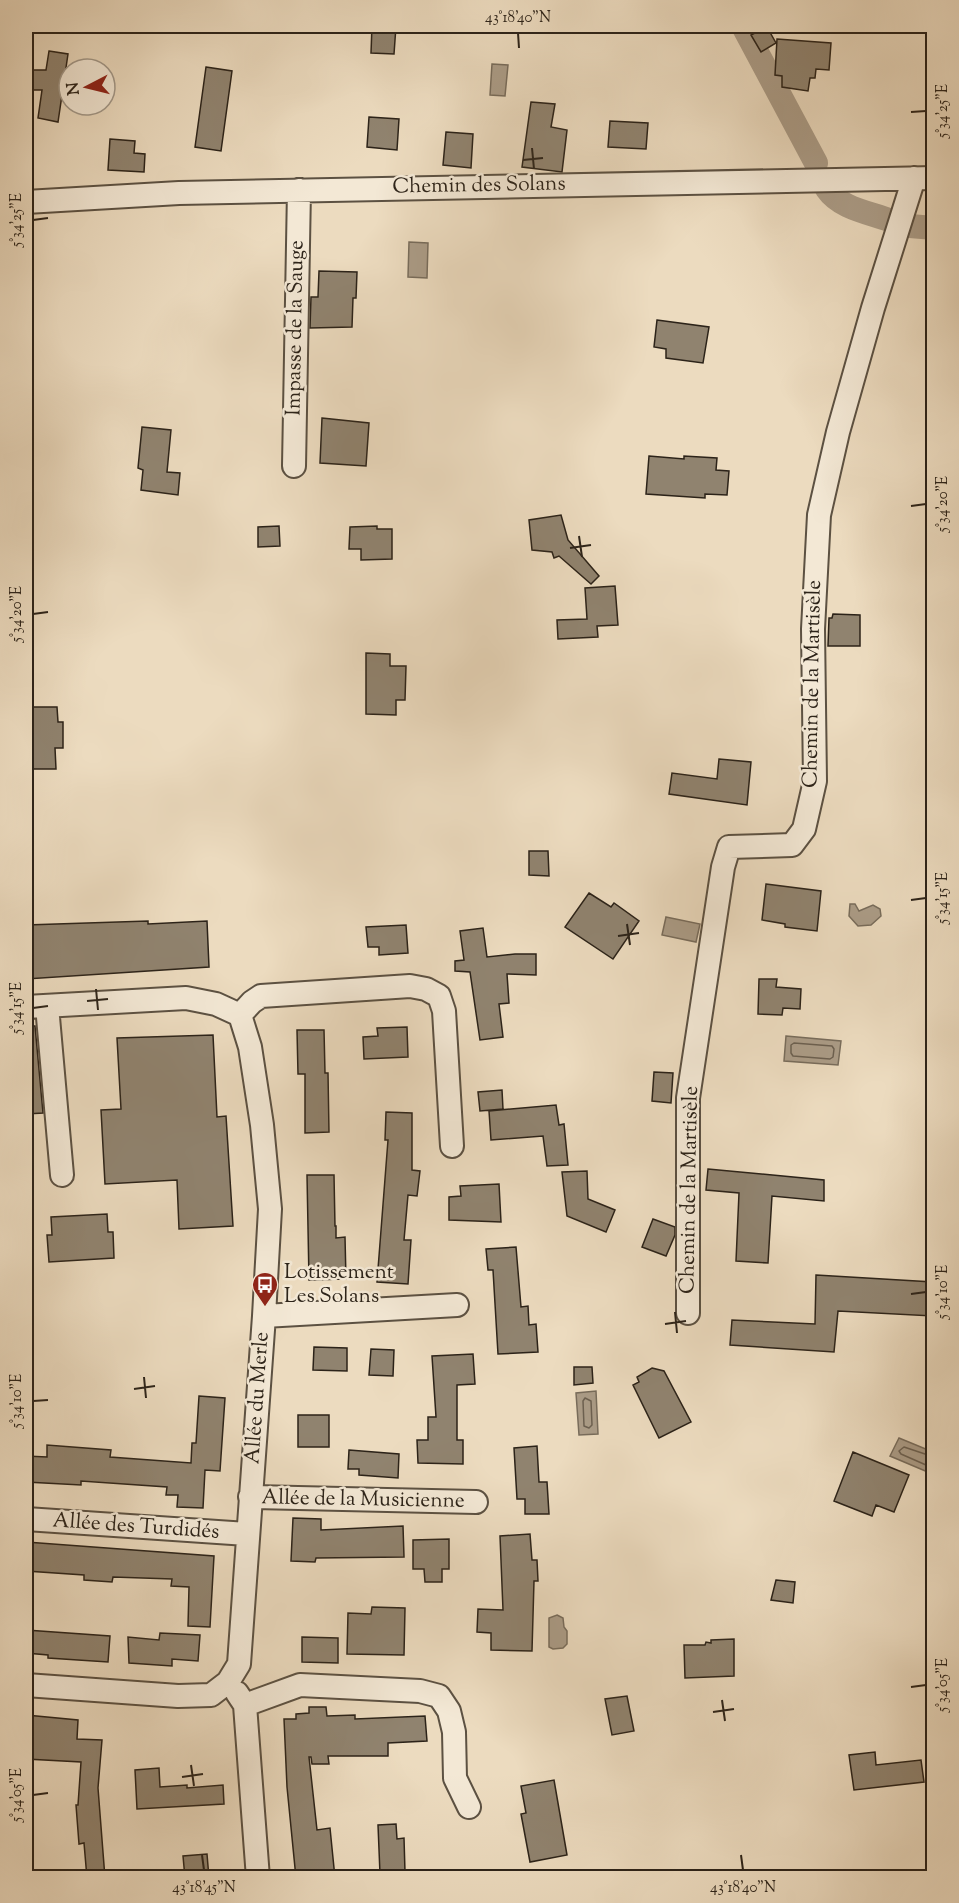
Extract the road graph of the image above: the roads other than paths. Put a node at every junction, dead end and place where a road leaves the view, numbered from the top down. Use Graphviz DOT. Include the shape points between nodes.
graph roads {
  1 [pos="923,178"];
  2 [pos="299,190"];
  3 [pos="26,202"];
  4 [pos="294,466"];
  5 [pos="36,1006"];
  6 [pos="240,1015"];
  7 [pos="452,1146"];
  8 [pos="62,1175"];
  9 [pos="457,1305"];
  10 [pos="688,1313"];
  11 [pos="264,1316"];
  12 [pos="250,1497"];
  13 [pos="476,1502"];
  14 [pos="26,1519"];
  15 [pos="247,1534"];
  16 [pos="228,1683"];
  17 [pos="26,1685"];
  18 [pos="245,1705"];
  19 [pos="469,1807"];
  20 [pos="258,1878"];
  1 -- 2 [label="street, Chemin des Solans"];
  1 -- 10 [label="street, Chemin de la Martisèle" via="873,308 819,515 813,628 815,781 804,829 792,845 729,847 723,867 688,1098"];
  2 -- 3 [label="street, Chemin des Solans"];
  2 -- 4 [label="street, Impasse de la Sauge"];
  5 -- 6 [label="street" via="186,998 216,1004"];
  5 -- 8 [label="street"];
  6 -- 7 [label="street" via="261,996 410,986 439,996 444,1011"];
  6 -- 11 [label="street, Allée du Merle" via="250,1047 270,1209"];
  9 -- 11 [label="street"];
  11 -- 12 [label="street, Allée du Merle"];
  12 -- 13 [label="street, Allée de la Musicienne"];
  12 -- 15 [label="street, Allée du Merle"];
  14 -- 15 [label="street, Allée des Turdidés"];
  15 -- 16 [label="street, Allée du Merle" via="239,1664"];
  16 -- 17 [label="street" via="211,1695 178,1696"];
  16 -- 18 [label="street"];
  18 -- 19 [label="street" via="300,1685 420,1691 439,1696 449,1711 454,1732 455,1778"];
  18 -- 20 [label="street"];
}
